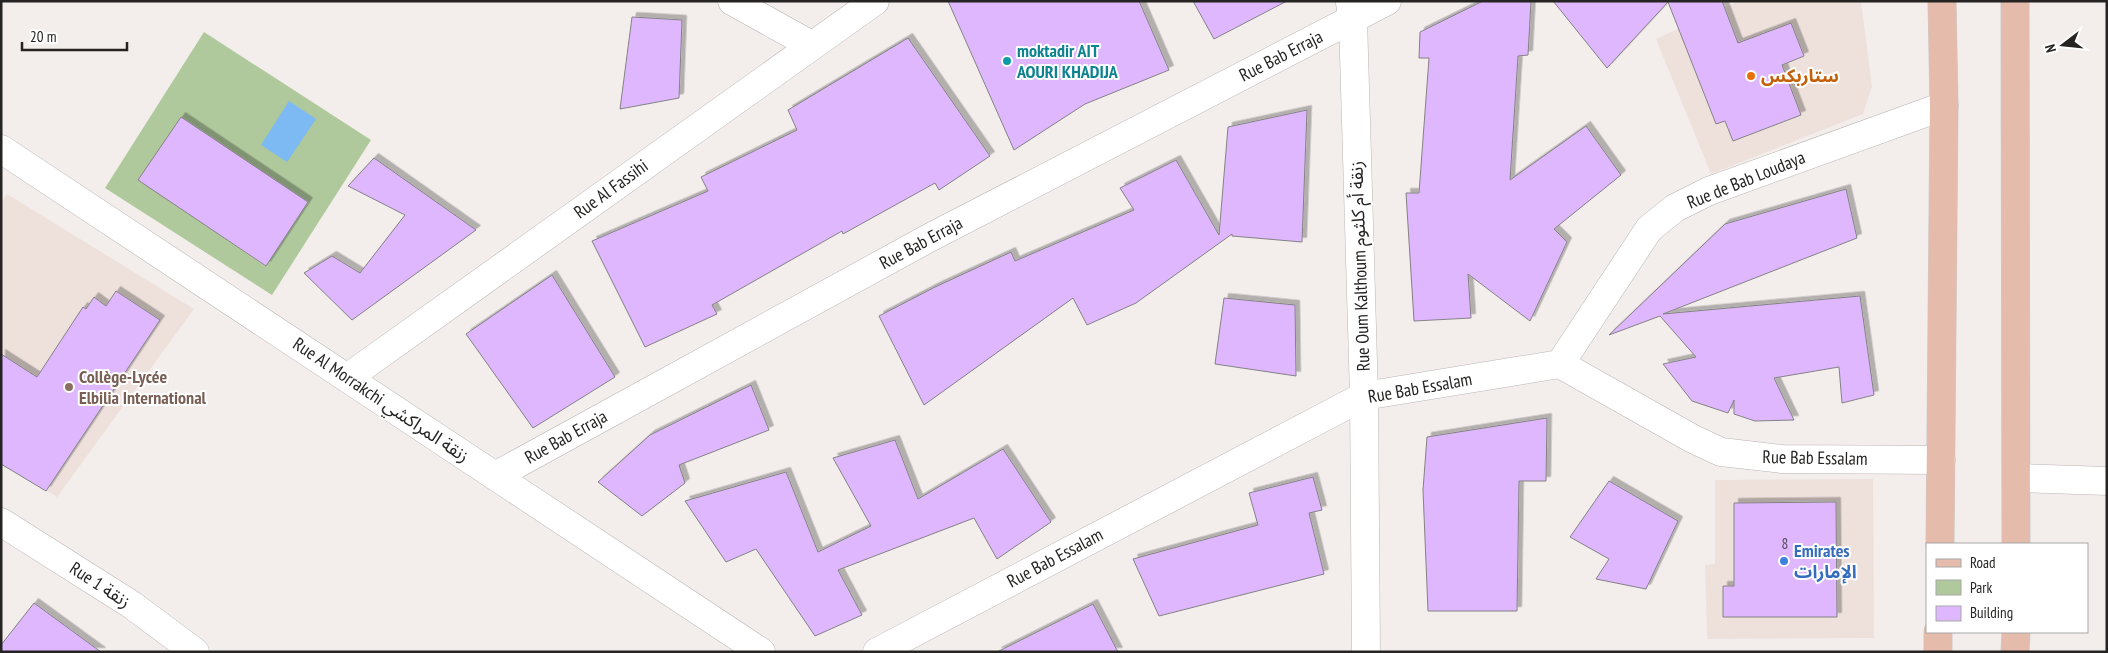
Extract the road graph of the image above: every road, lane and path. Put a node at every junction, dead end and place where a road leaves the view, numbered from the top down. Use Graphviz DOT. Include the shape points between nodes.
graph roads {
  1 [pos="732,1"];
  2 [pos="875,1"];
  3 [pos="1386,1"];
  4 [pos="1942,1"];
  5 [pos="2015,1"];
  6 [pos="1351,10"];
  7 [pos="811,45"];
  8 [pos="1944,106"];
  9 [pos="1,149"];
  10 [pos="1560,364"];
  11 [pos="348,378"];
  12 [pos="1364,396"];
  13 [pos="1941,460"];
  14 [pos="495,476"];
  15 [pos="2017,478"];
  16 [pos="2107,481"];
  17 [pos="1,522"];
  18 [pos="1940,543"];
  19 [pos="2016,543"];
  20 [pos="1938,633"];
  21 [pos="2016,633"];
  22 [pos="195,652"];
  23 [pos="761,652"];
  24 [pos="877,652"];
  25 [pos="1366,652"];
  26 [pos="1938,652"];
  27 [pos="2015,652"];
  1 -- 7 [label="street"];
  2 -- 7 [label="street, Rue Al Fassihi"];
  3 -- 6 [label="street, Rue Bab Erraja"];
  4 -- 8 [label="main road"];
  5 -- 15 [label="main road"];
  6 -- 12 [label="street, Rue Oum Kalthoum زنقة أم كلثوم"];
  6 -- 14 [label="street, Rue Bab Erraja"];
  7 -- 11 [label="street, Rue Al Fassihi"];
  8 -- 10 [label="street, Rue de Bab Loudaya" via="1709,191 1675,208 1649,229"];
  8 -- 13 [label="main road"];
  9 -- 11 [label="street, Rue Al Morrakchi زنقة المراكشي"];
  10 -- 12 [label="street, Rue Bab Essalam"];
  10 -- 13 [label="street, Rue Bab Essalam" via="1721,452 1782,460"];
  11 -- 14 [label="street, Rue Al Morrakchi زنقة المراكشي"];
  12 -- 24 [label="street, Rue Bab Essalam"];
  12 -- 25 [label="street, Rue Oum Kalthoum زنقة أم كلثوم"];
  13 -- 18 [label="main road"];
  14 -- 23 [label="street, Rue Al Morrakchi زنقة المراكشي"];
  15 -- 16 [label="street"];
  15 -- 19 [label="main road"];
  17 -- 22 [label="street, Rue 1 زنقة" via="132,605"];
  20 -- 26 [label="main road"];
  21 -- 27 [label="main road"];
}
